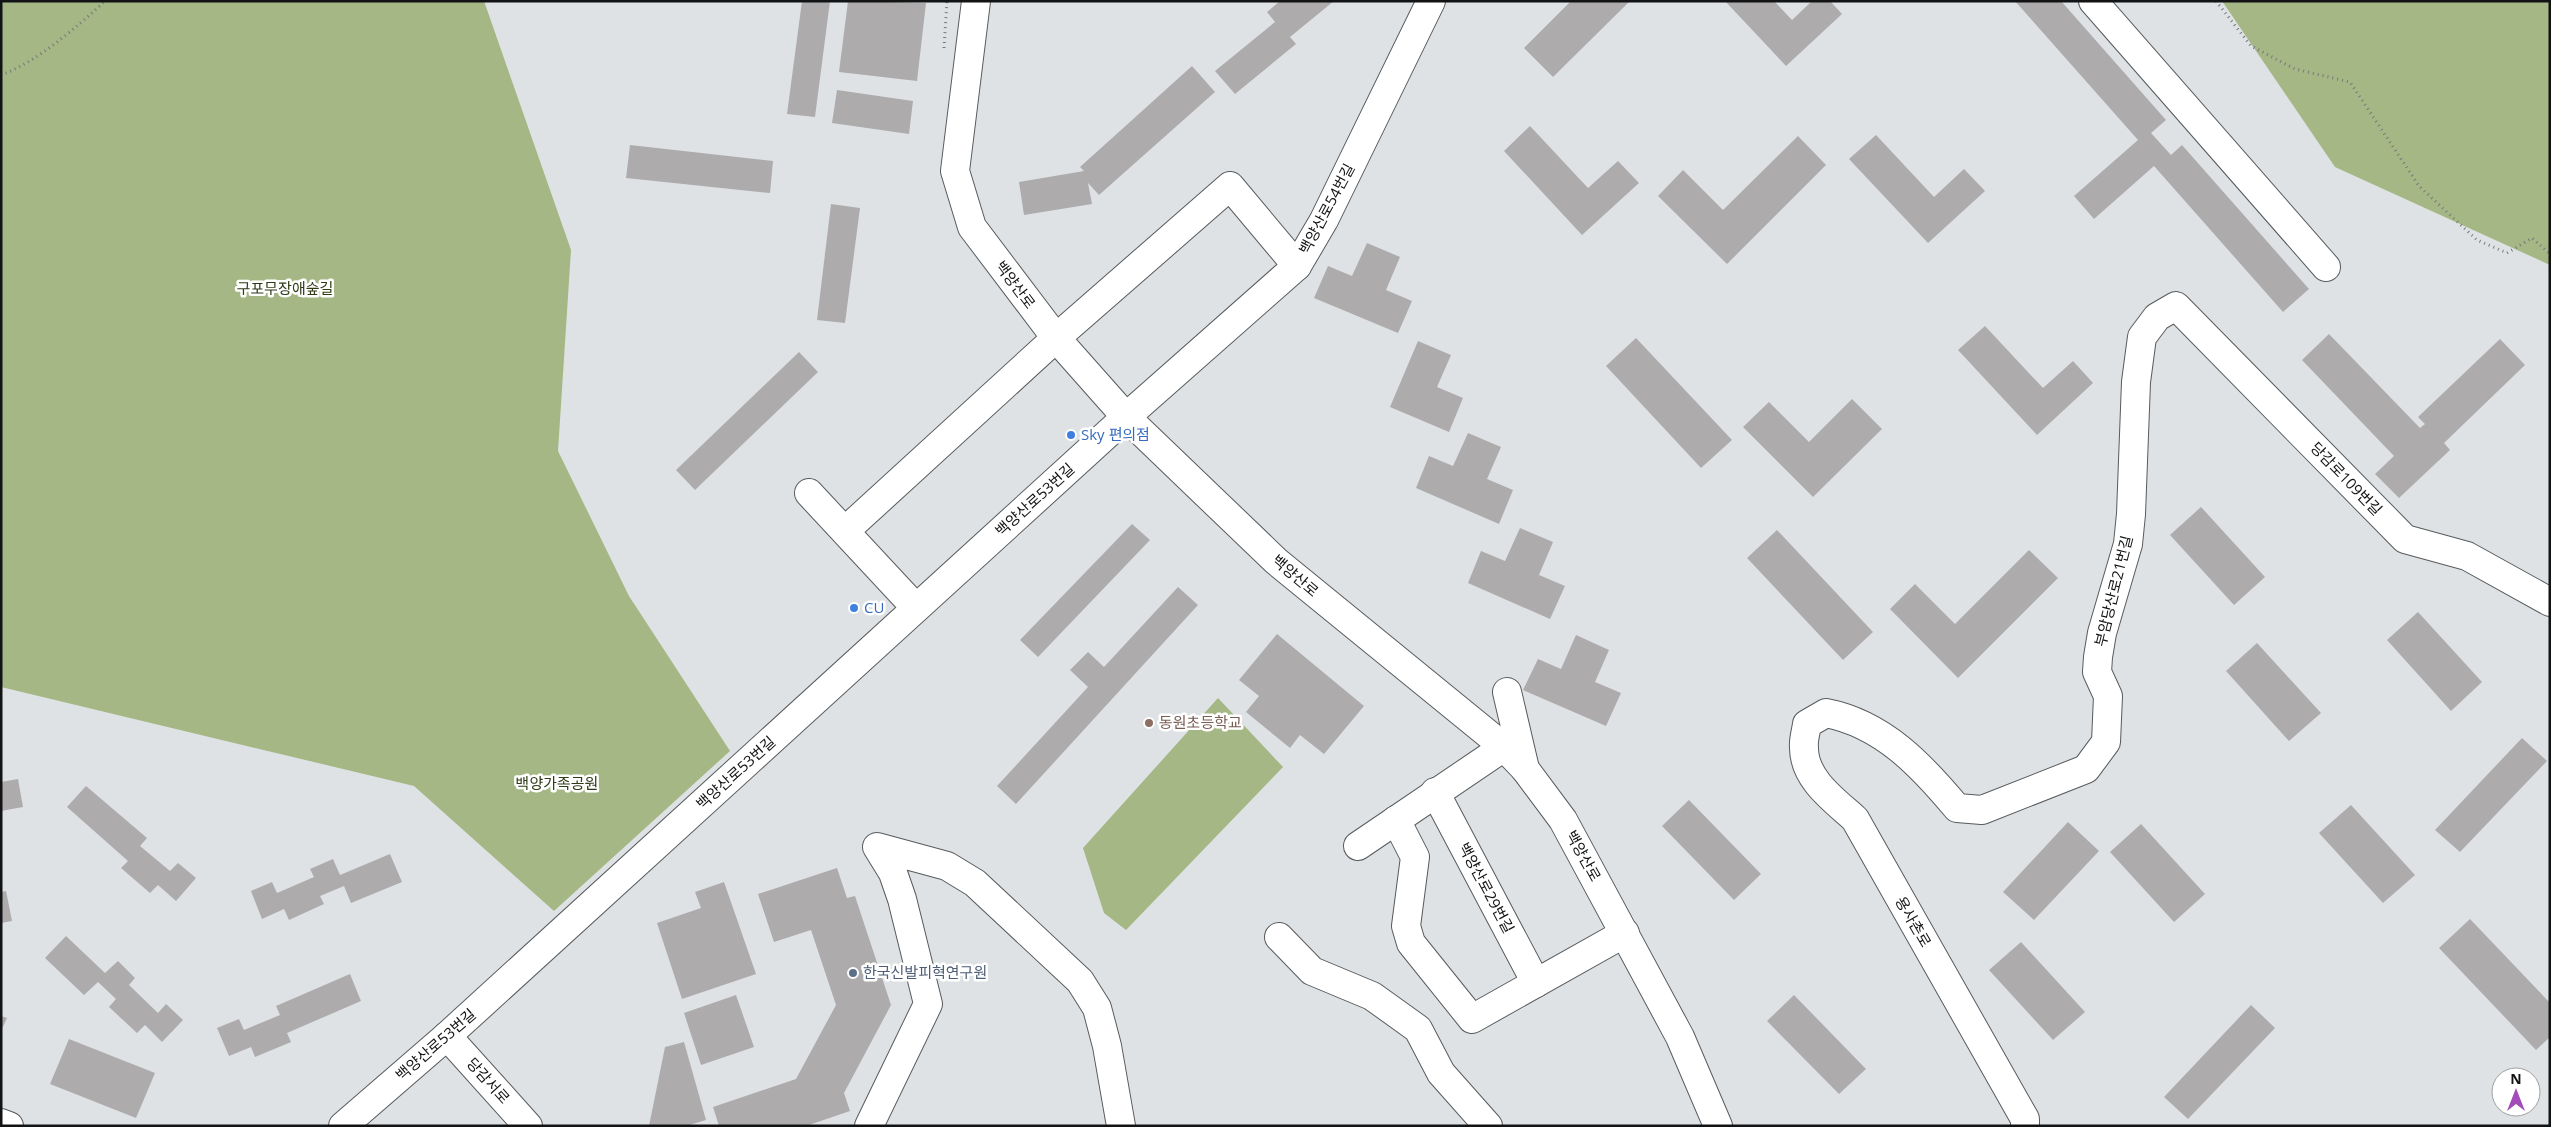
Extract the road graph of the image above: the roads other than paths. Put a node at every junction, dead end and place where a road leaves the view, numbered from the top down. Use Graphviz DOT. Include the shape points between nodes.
graph roads {
  1 [pos="976,1"];
  2 [pos="1431,1"];
  3 [pos="2093,1"];
  4 [pos="1296,266"];
  5 [pos="2326,267"];
  6 [pos="2176,306"];
  7 [pos="1056,338"];
  8 [pos="1126,417"];
  9 [pos="809,492"];
  10 [pos="845,531"];
  11 [pos="2550,602"];
  12 [pos="916,608"];
  13 [pos="1507,692"];
  14 [pos="1807,724"];
  15 [pos="1504,747"];
  16 [pos="1525,769"];
  17 [pos="1435,792"];
  18 [pos="1396,820"];
  19 [pos="1358,846"];
  20 [pos="1625,933"];
  21 [pos="1279,937"];
  22 [pos="1536,983"];
  23 [pos="448,1036"];
  24 [pos="1,1122"];
  25 [pos="9,1126"];
  26 [pos="342,1126"];
  27 [pos="528,1126"];
  28 [pos="869,1126"];
  29 [pos="1121,1126"];
  30 [pos="1488,1126"];
  31 [pos="1718,1126"];
  32 [pos="2025,1126"];
  1 -- 7 [label="street, 백양산로" via="955,171 972,227"];
  2 -- 4 [label="street, 백양산로54번길" via="1324,220"];
  3 -- 5 [label="street"];
  4 -- 7 [label="street" via="1230,186"];
  4 -- 8 [label="street, 백양산로54번길"];
  6 -- 11 [label="street, 당감로109번길" via="2405,539 2467,556"];
  6 -- 14 [label="street, 부암당산로21번길" via="2158,317 2142,338 2136,382 2132,514 2128,544 2098,657 2097,672 2108,696 2106,742 2086,769 1982,810 1957,808 1899,747 1868,726 1848,717 1826,713"];
  7 -- 8 [label="street, 백양산로"];
  7 -- 10 [label="street"];
  8 -- 12 [label="street, 백양산로53번길"];
  8 -- 15 [label="street, 백양산로" via="1276,561"];
  9 -- 10 [label="street"];
  10 -- 12 [label="street"];
  12 -- 23 [label="street, 백양산로53번길"];
  13 -- 16 [label="street"];
  14 -- 32 [label="street, 용사촌로" via="1804,748 1808,772 1855,819 2025,1119"];
  15 -- 16 [label="street, 백양산로"];
  15 -- 17 [label="street"];
  16 -- 20 [label="street, 백양산로" via="1563,820"];
  17 -- 18 [label="street"];
  17 -- 22 [label="street, 백양산로29번길"];
  18 -- 19 [label="street"];
  18 -- 22 [label="street" via="1415,856 1406,926 1410,943 1472,1019"];
  20 -- 22 [label="street"];
  20 -- 31 [label="street, 백양산로" via="1680,1037"];
  21 -- 30 [label="street" via="1312,972 1372,996 1418,1029 1441,1073"];
  23 -- 26 [label="street, 백양산로53번길"];
  23 -- 27 [label="street, 당감서로"];
  24 -- 25 [label="street"];
  28 -- 29 [label="street" via="928,1004 902,899 893,873 877,847 947,866 975,883 1080,980 1097,1008"];
}
